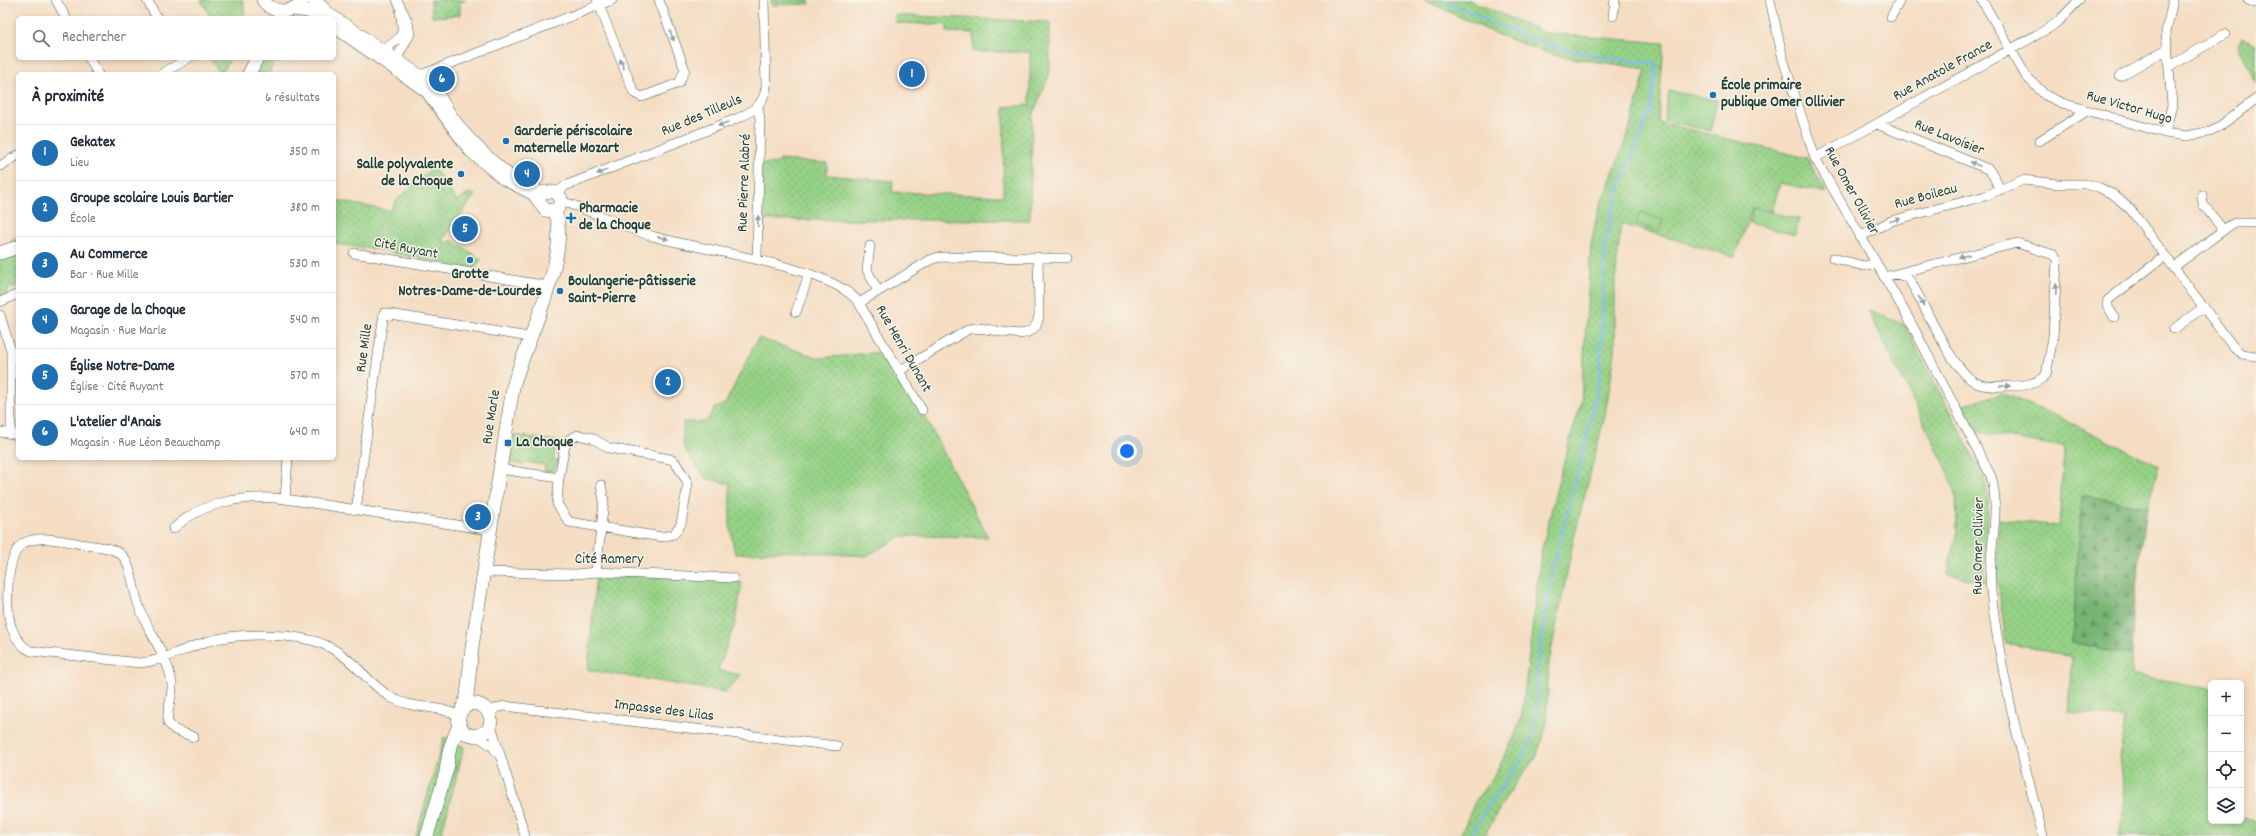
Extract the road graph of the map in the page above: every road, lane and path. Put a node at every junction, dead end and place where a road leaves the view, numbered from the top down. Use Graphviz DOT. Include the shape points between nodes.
graph roads {
  1 [pos="56,0"];
  2 [pos="147,0"];
  3 [pos="263,0"];
  4 [pos="314,0"];
  5 [pos="612,0"];
  6 [pos="659,0"];
  7 [pos="764,0"];
  8 [pos="1615,0"];
  9 [pos="1770,0"];
  10 [pos="1900,0"];
  11 [pos="1982,0"];
  12 [pos="2079,0"];
  13 [pos="2173,0"];
  14 [pos="2248,0"];
  15 [pos="398,2"];
  16 [pos="598,3"];
  17 [pos="2256,3"];
  18 [pos="291,9"];
  19 [pos="65,16"];
  20 [pos="156,16"];
  21 [pos="267,16"];
  22 [pos="318,16"];
  23 [pos="331,16"];
  24 [pos="1613,16"];
  25 [pos="1891,17"];
  26 [pos="336,20"];
  27 [pos="336,27"];
  28 [pos="2225,34"];
  29 [pos="2010,49"];
  30 [pos="2167,49"];
  31 [pos="381,54"];
  32 [pos="90,60"];
  33 [pos="182,60"];
  34 [pos="256,60"];
  35 [pos="394,63"];
  36 [pos="2169,67"];
  37 [pos="97,72"];
  38 [pos="164,72"];
  39 [pos="250,72"];
  40 [pos="2120,76"];
  41 [pos="415,77"];
  42 [pos="2256,99"];
  43 [pos="758,107"];
  44 [pos="2087,111"];
  45 [pos="1877,124"];
  46 [pos="2165,133"];
  47 [pos="2039,141"];
  48 [pos="16,156"];
  49 [pos="1815,158"];
  50 [pos="0,166"];
  51 [pos="2000,190"];
  52 [pos="2202,195"];
  53 [pos="552,200"];
  54 [pos="2256,223"];
  55 [pos="2223,230"];
  56 [pos="1860,237"];
  57 [pos="870,246"];
  58 [pos="16,247"];
  59 [pos="0,248"];
  60 [pos="16,248"];
  61 [pos="0,253"];
  62 [pos="354,253"];
  63 [pos="2165,256"];
  64 [pos="1038,257"];
  65 [pos="1067,258"];
  66 [pos="1833,258"];
  67 [pos="757,260"];
  68 [pos="1876,263"];
  69 [pos="2174,267"];
  70 [pos="809,274"];
  71 [pos="1896,274"];
  72 [pos="1884,277"];
  73 [pos="548,286"];
  74 [pos="878,292"];
  75 [pos="16,295"];
  76 [pos="0,302"];
  77 [pos="859,303"];
  78 [pos="2204,307"];
  79 [pos="796,312"];
  80 [pos="0,315"];
  81 [pos="2114,317"];
  82 [pos="2174,329"];
  83 [pos="529,337"];
  84 [pos="2256,356"];
  85 [pos="899,371"];
  86 [pos="922,410"];
  87 [pos="0,432"];
  88 [pos="14,434"];
  89 [pos="288,460"];
  90 [pos="500,469"];
  91 [pos="559,478"];
  92 [pos="601,484"];
  93 [pos="285,498"];
  94 [pos="356,510"];
  95 [pos="601,527"];
  96 [pos="173,528"];
  97 [pos="490,530"];
  98 [pos="484,572"];
  99 [pos="596,572"];
  100 [pos="734,578"];
  101 [pos="474,634"];
  102 [pos="164,658"];
  103 [pos="488,714"];
  104 [pos="460,715"];
  105 [pos="476,736"];
  106 [pos="194,737"];
  107 [pos="837,746"];
  108 [pos="501,758"];
  109 [pos="446,772"];
  110 [pos="427,836"];
  111 [pos="525,836"];
  112 [pos="2043,836"];
  1 -- 19 [label="street"];
  2 -- 20 [label="street"];
  3 -- 18 [label="main road" via="274,10"];
  3 -- 21 [label="main road"];
  4 -- 23 [label="main road"];
  5 -- 16 [label="street"];
  6 -- 16 [label="street, one-way" via="685,70 679,83 642,97 634,93"];
  7 -- 43 [label="street, Rue des Tilleuls" via="766,86"];
  8 -- 24 [label="street"];
  9 -- 49 [label="street, Rue Omer Ollivier" via="1783,59"];
  10 -- 25 [label="street"];
  11 -- 29 [label="street, Rue Victor Hugo"];
  12 -- 29 [label="street, Rue Anatole France" via="2055,24"];
  13 -- 30 [label="street" via="2167,25"];
  14 -- 17 [label="street"];
  15 -- 31 [label="street" via="401,36"];
  15 -- 35 [label="street" via="408,22 410,34"];
  16 -- 41 [label="street"];
  18 -- 22 [label="main road" via="308,11"];
  26 -- 31 [label="main road"];
  27 -- 31 [label="main road"];
  28 -- 36 [label="street"];
  29 -- 44 [label="street, Rue Victor Hugo" via="2026,76 2039,91 2055,101"];
  29 -- 45 [label="street, Rue Anatole France"];
  30 -- 36 [label="street"];
  30 -- 40 [label="street"];
  31 -- 35 [label="main road"];
  32 -- 37 [label="street"];
  33 -- 38 [label="street"];
  34 -- 39 [label="main road"];
  35 -- 41 [label="main road"];
  36 -- 46 [label="street" via="2172,105"];
  41 -- 53 [label="main road" via="435,90 452,119 488,158 516,180"];
  42 -- 46 [label="street, Rue Victor Hugo" via="2225,123 2208,132 2186,136"];
  43 -- 53 [label="street, Rue des Tilleuls, one-way" via="736,119 565,186"];
  67 -- 43 [label="street, Rue Pierre Alabré, one-way" via="760,119"];
  44 -- 46 [label="street, Rue Victor Hugo"];
  44 -- 47 [label="street"];
  45 -- 49 [label="street, Rue Anatole France"];
  51 -- 45 [label="street, Rue Lavoisier, one-way" via="1988,169"];
  48 -- 50 [label="street"];
  49 -- 56 [label="street, Rue Omer Ollivier"];
  56 -- 51 [label="street, Rue Boileau, one-way" via="1891,221"];
  51 -- 63 [label="street, Rue Boileau" via="2023,180 2085,184 2103,188 2124,202"];
  52 -- 55 [label="street" via="2204,204"];
  53 -- 67 [label="street, Rue Henri Dunant, one-way" via="652,236"];
  53 -- 73 [label="main road, Rue Marle" via="558,219 558,242"];
  54 -- 55 [label="street" via="2235,224"];
  55 -- 69 [label="street"];
  56 -- 68 [label="street, Rue Omer Ollivier"];
  57 -- 74 [label="street" via="867,270"];
  58 -- 59 [label="main road"];
  60 -- 61 [label="main road"];
  62 -- 73 [label="street, Cité Ruyant"];
  63 -- 69 [label="street, Rue Boileau"];
  63 -- 81 [label="street" via="2108,300 2107,305"];
  64 -- 65 [label="street"];
  64 -- 74 [label="street" via="938,257"];
  64 -- 85 [label="street" via="1039,315 1033,330 1021,335 981,327 969,329"];
  66 -- 68 [label="street" via="1864,266"];
  67 -- 70 [label="street, Rue Henri Dunant"];
  68 -- 72 [label="street, Rue Omer Ollivier"];
  69 -- 78 [label="street, Rue Boileau"];
  70 -- 77 [label="street, Rue Henri Dunant" via="843,288"];
  70 -- 79 [label="street"];
  71 -- 71 [label="street, one-way" via="1910,281 1957,365 1974,382 1983,386 2020,386 2034,383 2046,375 2053,337 2058,260 2054,255 2017,243"];
  71 -- 72 [label="street"];
  72 -- 112 [label="street, Rue Omer Ollivier" via="1984,461 1993,484 1995,516 1990,573 1994,619 2013,715"];
  73 -- 83 [label="main road, Rue Marle"];
  74 -- 77 [label="street"];
  75 -- 76 [label="street"];
  77 -- 85 [label="street, Rue Henri Dunant"];
  78 -- 82 [label="street"];
  78 -- 84 [label="street, Rue Boileau" via="2236,350 2247,356"];
  80 -- 88 [label="street" via="11,351"];
  83 -- 90 [label="main road, Rue Marle" via="513,387"];
  83 -- 94 [label="street, Rue Mille" via="384,313"];
  85 -- 86 [label="street, Rue Henri Dunant"];
  87 -- 88 [label="street"];
  89 -- 93 [label="street"];
  90 -- 91 [label="street"];
  90 -- 97 [label="main road, Rue Marle"];
  91 -- 95 [label="street" via="556,501 565,518 569,522"];
  91 -- 95 [label="street" via="565,445 570,439 578,436 592,438 609,448 668,458 675,462 688,486 681,524 677,531 670,536 662,537"];
  92 -- 95 [label="street" via="604,501"];
  93 -- 94 [label="street"];
  93 -- 96 [label="street" via="254,497 226,502 184,518"];
  94 -- 97 [label="street"];
  95 -- 99 [label="street"];
  97 -- 98 [label="main road, Rue Marle"];
  98 -- 99 [label="street, Cité Ramery"];
  98 -- 101 [label="main road, Rue Marle"];
  99 -- 100 [label="street, Cité Ramery"];
  101 -- 103 [label="main road, Rue Marle" via="476,691"];
  101 -- 104 [label="main road, Rue Marle" via="467,696"];
  102 -- 102 [label="street" via="132,664 36,653 27,649 16,637 9,616 10,566 16,550 28,541 46,540 106,548 121,554 128,567 144,620"];
  102 -- 104 [label="street" via="207,641 231,636 310,640 337,651 393,699 405,704 446,710"];
  102 -- 106 [label="street" via="172,691 168,723 180,733"];
  103 -- 104 [label="main road" via="474,704"];
  103 -- 105 [label="main road" via="485,733"];
  103 -- 107 [label="street, Impasse des Lilas" via="504,706"];
  103 -- 108 [label="street"];
  104 -- 105 [label="main road" via="464,733"];
  104 -- 109 [label="main road, Rue Marle"];
  105 -- 108 [label="street" via="492,746"];
  105 -- 109 [label="main road, Rue Marle" via="460,744"];
  108 -- 111 [label="street"];
  109 -- 110 [label="main road, Rue Marle"];
}
